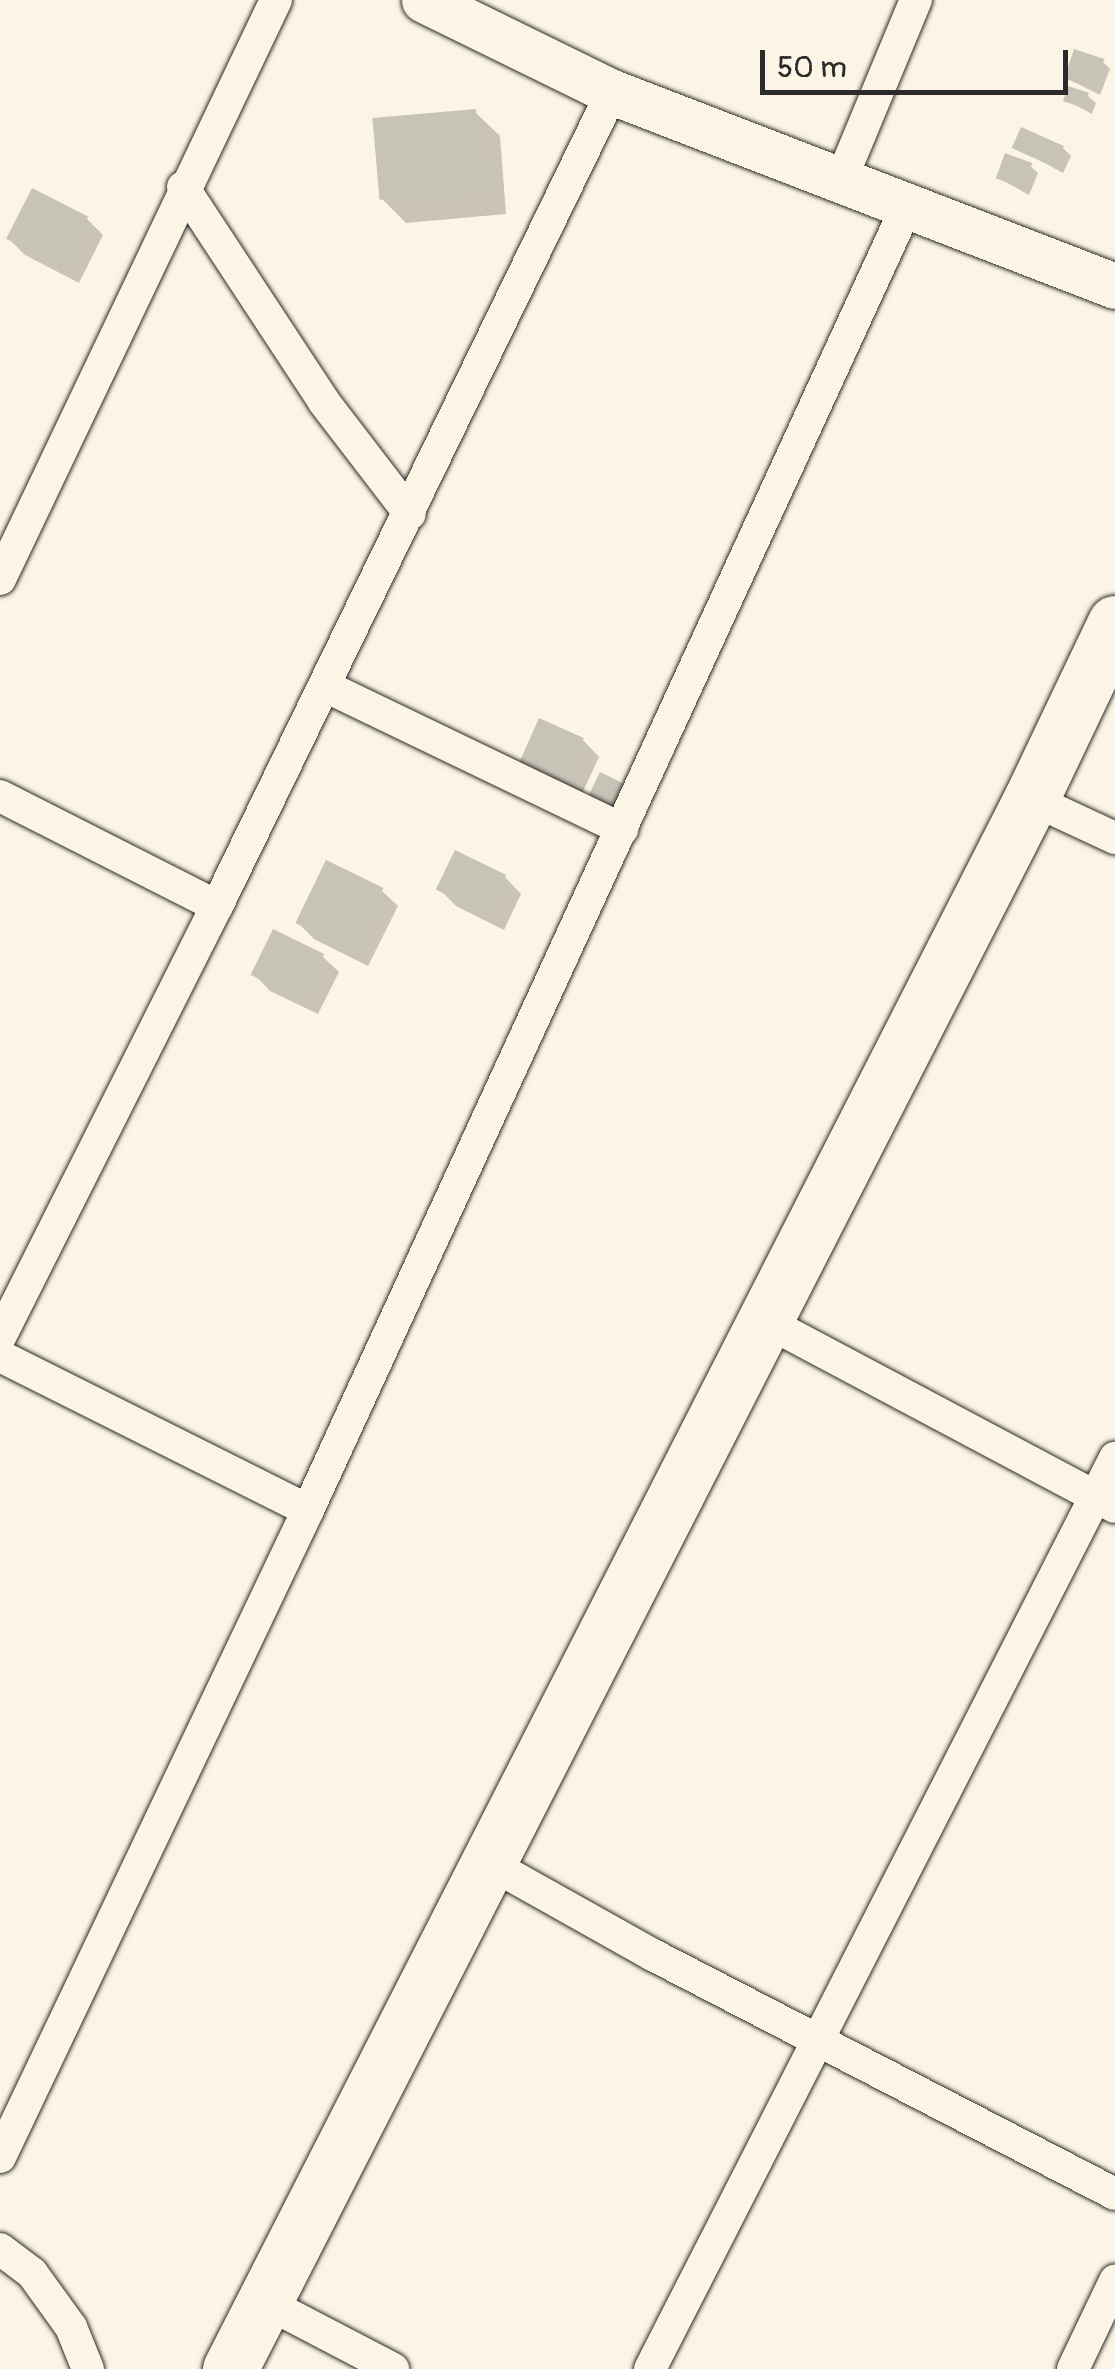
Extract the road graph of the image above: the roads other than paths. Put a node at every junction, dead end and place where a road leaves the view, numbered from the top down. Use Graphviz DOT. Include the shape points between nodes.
graph roads {
  1 [pos="276,0"];
  2 [pos="424,0"];
  3 [pos="916,0"];
  4 [pos="612,92"];
  5 [pos="841,180"];
  6 [pos="183,187"];
  7 [pos="907,206"];
  8 [pos="1115,286"];
  9 [pos="410,514"];
  10 [pos="10,534"];
  11 [pos="0,579"];
  12 [pos="1115,623"];
  13 [pos="325,686"];
  14 [pos="0,796"];
  15 [pos="1030,798"];
  16 [pos="622,830"];
  17 [pos="1115,838"];
  18 [pos="218,906"];
  19 [pos="765,1321"];
  20 [pos="0,1337"];
  21 [pos="0,1356"];
  22 [pos="1115,1458"];
  23 [pos="1105,1502"];
  24 [pos="308,1510"];
  25 [pos="486,1862"];
  26 [pos="817,2037"];
  27 [pos="0,2157"];
  28 [pos="1115,2194"];
  29 [pos="0,2249"];
  30 [pos="1115,2281"];
  31 [pos="263,2300"];
  32 [pos="71,2327"];
  33 [pos="60,2369"];
  34 [pos="88,2369"];
  35 [pos="230,2369"];
  36 [pos="393,2369"];
  37 [pos="650,2369"];
  38 [pos="1073,2369"];
  1 -- 6 [label="street"];
  2 -- 4 [label="street"];
  3 -- 5 [label="street"];
  4 -- 5 [label="street"];
  4 -- 9 [label="street"];
  5 -- 7 [label="street"];
  6 -- 9 [label="street" via="324,402"];
  6 -- 10 [label="street"];
  7 -- 8 [label="street"];
  7 -- 16 [label="street"];
  9 -- 13 [label="street"];
  10 -- 11 [label="street"];
  12 -- 15 [label="highway"];
  13 -- 16 [label="street"];
  13 -- 18 [label="street"];
  14 -- 18 [label="street"];
  15 -- 17 [label="street"];
  15 -- 19 [label="highway"];
  16 -- 24 [label="street"];
  18 -- 20 [label="street"];
  19 -- 23 [label="street"];
  19 -- 25 [label="highway"];
  21 -- 24 [label="street"];
  22 -- 23 [label="street"];
  23 -- 26 [label="street"];
  24 -- 27 [label="street"];
  25 -- 26 [label="street"];
  25 -- 31 [label="highway"];
  26 -- 28 [label="street"];
  26 -- 37 [label="street"];
  29 -- 32 [label="street" via="32,2273"];
  30 -- 38 [label="street"];
  31 -- 35 [label="highway"];
  31 -- 36 [label="street"];
  32 -- 33 [label="street"];
  32 -- 34 [label="street"];
}
